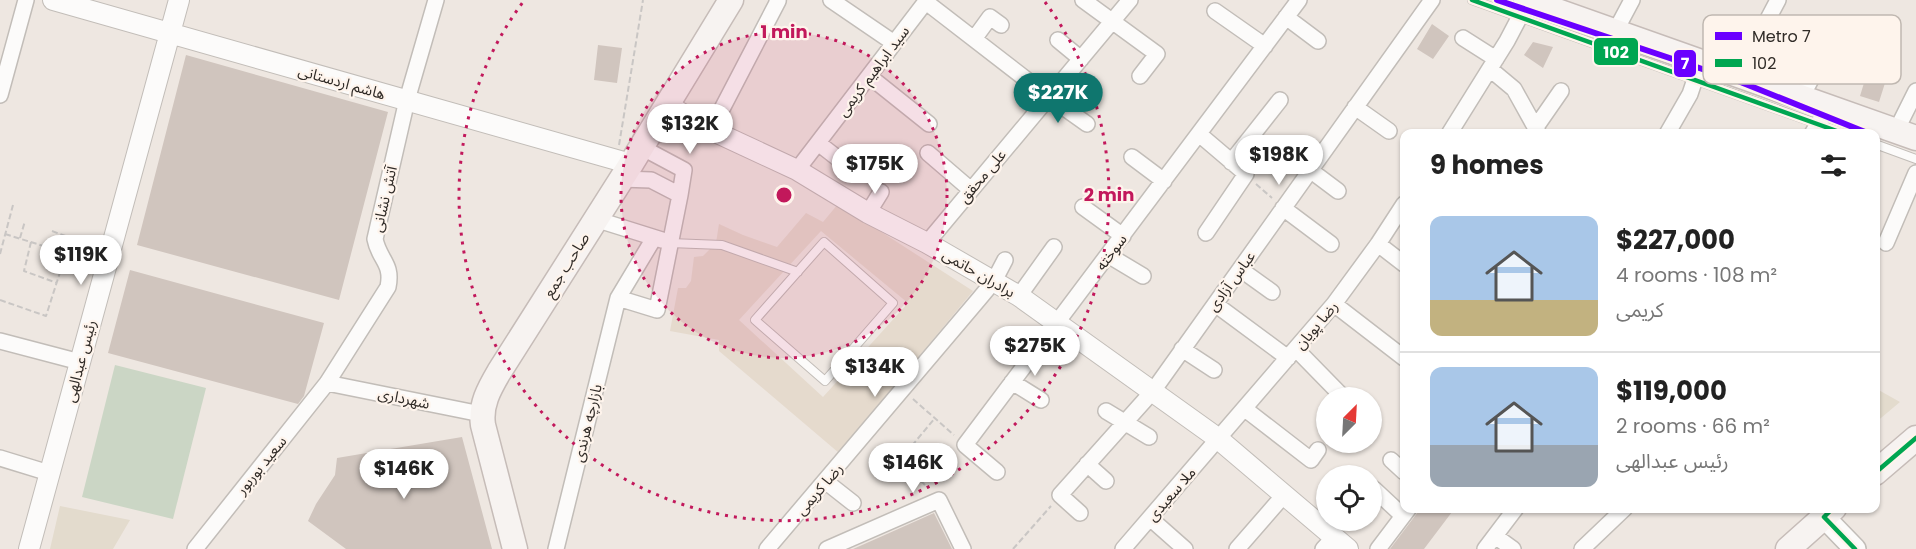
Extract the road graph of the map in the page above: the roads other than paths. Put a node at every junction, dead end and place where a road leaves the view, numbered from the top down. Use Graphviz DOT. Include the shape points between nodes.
graph roads {
  1 [pos="26,0"];
  2 [pos="53,0"];
  3 [pos="179,0"];
  4 [pos="436,0"];
  5 [pos="731,0"];
  6 [pos="777,0"];
  7 [pos="831,0"];
  8 [pos="1083,0"];
  9 [pos="1130,0"];
  10 [pos="1299,0"];
  11 [pos="1432,0"];
  12 [pos="1472,0"];
  13 [pos="1632,0"];
  14 [pos="1778,0"];
  15 [pos="926,1"];
  16 [pos="1524,6"];
  17 [pos="1215,11"];
  18 [pos="1770,15"];
  19 [pos="1286,17"];
  20 [pos="1112,22"];
  21 [pos="1001,25"];
  22 [pos="1616,30"];
  23 [pos="170,33"];
  24 [pos="1463,38"];
  25 [pos="974,39"];
  26 [pos="1058,39"];
  27 [pos="1318,42"];
  28 [pos="894,43"];
  29 [pos="1265,46"];
  30 [pos="1081,59"];
  31 [pos="1493,64"];
  32 [pos="1698,70"];
  33 [pos="1703,70"];
  34 [pos="1703,72"];
  35 [pos="868,76"];
  36 [pos="1140,76"];
  37 [pos="1731,84"];
  38 [pos="1768,84"];
  39 [pos="1808,84"];
  40 [pos="1561,91"];
  41 [pos="1916,91"];
  42 [pos="0,95"];
  43 [pos="1802,96"];
  44 [pos="1049,97"];
  45 [pos="407,100"];
  46 [pos="1280,100"];
  47 [pos="667,105"];
  48 [pos="1355,107"];
  49 [pos="1820,121"];
  50 [pos="929,124"];
  51 [pos="1087,124"];
  52 [pos="1452,129"];
  53 [pos="1536,129"];
  54 [pos="1538,129"];
  55 [pos="1670,129"];
  56 [pos="1836,129"];
  57 [pos="1873,129"];
  58 [pos="711,130"];
  59 [pos="1880,130"];
  60 [pos="1389,131"];
  61 [pos="1199,134"];
  62 [pos="1906,134"];
  63 [pos="818,143"];
  64 [pos="1880,146"];
  65 [pos="928,153"];
  66 [pos="1132,157"];
  67 [pos="1916,159"];
  68 [pos="627,162"];
  69 [pos="1231,162"];
  70 [pos="797,170"];
  71 [pos="1310,170"];
  72 [pos="1916,173"];
  73 [pos="858,174"];
  74 [pos="1164,181"];
  75 [pos="971,190"];
  76 [pos="1338,191"];
  77 [pos="881,192"];
  78 [pos="680,195"];
  79 [pos="1083,207"];
  80 [pos="1283,208"];
  81 [pos="1400,210"];
  82 [pos="868,213"];
  83 [pos="596,219"];
  84 [pos="1206,233"];
  85 [pos="1123,236"];
  86 [pos="654,238"];
  87 [pos="670,243"];
  88 [pos="927,243"];
  89 [pos="1886,243"];
  90 [pos="1330,244"];
  91 [pos="1378,244"];
  92 [pos="1054,247"];
  93 [pos="1108,255"];
  94 [pos="1005,260"];
  95 [pos="1400,261"];
  96 [pos="1240,269"];
  97 [pos="798,272"];
  98 [pos="1143,276"];
  99 [pos="994,281"];
  100 [pos="1272,292"];
  101 [pos="1019,296"];
  102 [pos="618,298"];
  103 [pos="1215,304"];
  104 [pos="1335,304"];
  105 [pos="1057,323"];
  106 [pos="0,341"];
  107 [pos="1182,349"];
  108 [pos="1292,354"];
  109 [pos="1400,355"];
  110 [pos="80,362"];
  111 [pos="1214,370"];
  112 [pos="327,382"];
  113 [pos="1012,382"];
  114 [pos="1331,387"];
  115 [pos="1153,391"];
  116 [pos="1041,400"];
  117 [pos="1245,409"];
  118 [pos="1106,411"];
  119 [pos="481,414"];
  120 [pos="1124,423"];
  121 [pos="1149,437"];
  122 [pos="1219,439"];
  123 [pos="1916,439"];
  124 [pos="1316,453"];
  125 [pos="0,458"];
  126 [pos="1391,460"];
  127 [pos="1087,464"];
  128 [pos="1400,468"];
  129 [pos="1880,471"];
  130 [pos="996,472"];
  131 [pos="49,473"];
  132 [pos="825,481"];
  133 [pos="1106,481"];
  134 [pos="1284,495"];
  135 [pos="1382,495"];
  136 [pos="853,503"];
  137 [pos="1400,508"];
  138 [pos="1080,513"];
  139 [pos="1405,513"];
  140 [pos="1512,513"];
  141 [pos="1620,513"];
  142 [pos="1826,513"];
  143 [pos="1826,513"];
  144 [pos="1829,513"];
  145 [pos="1151,519"];
  146 [pos="1495,536"];
  147 [pos="1335,545"];
  148 [pos="29,549"];
  149 [pos="195,549"];
  150 [pos="515,549"];
  151 [pos="556,549"];
  152 [pos="767,549"];
  153 [pos="827,549"];
  154 [pos="963,549"];
  155 [pos="1123,549"];
  156 [pos="1185,549"];
  157 [pos="1237,549"];
  158 [pos="1378,549"];
  159 [pos="1485,549"];
  160 [pos="1513,549"];
  161 [pos="1582,549"];
  162 [pos="1788,549"];
  163 [pos="1793,549"];
  164 [pos="1855,549"];
  1 -- 42 [label="street"];
  2 -- 23 [label="street, هاشم اردستانی"];
  3 -- 23 [label="street, رئیس عبدالهی"];
  4 -- 45 [label="street, آتش نشانی"];
  5 -- 47 [label="main road, صاحب جمع"];
  6 -- 58 [label="street"];
  7 -- 28 [label="street"];
  8 -- 20 [label="street"];
  9 -- 20 [label="street, علی محقق"];
  10 -- 19 [label="street, سوخته"];
  11 -- 48 [label="street, عباس آزادی"];
  12 -- 16 [label="lane"];
  13 -- 22 [label="street"];
  14 -- 18 [label="street"];
  15 -- 25 [label="street"];
  15 -- 28 [label="street, سید ابراهیم کریمی"];
  16 -- 22 [label="main road"];
  16 -- 31 [label="street"];
  16 -- 32 [label="lane"];
  17 -- 29 [label="street"];
  19 -- 27 [label="street"];
  19 -- 29 [label="street, سوخته"];
  20 -- 30 [label="street, علی محقق"];
  20 -- 36 [label="street" via="1157,54"];
  21 -- 25 [label="street" via="990,17"];
  22 -- 32 [label="main road"];
  23 -- 45 [label="street, هاشم اردستانی"];
  23 -- 110 [label="street, رئیس عبدالهی"];
  24 -- 31 [label="street"];
  25 -- 44 [label="street"];
  26 -- 30 [label="street"];
  28 -- 35 [label="street, سید ابراهیم کریمی"];
  29 -- 61 [label="street, سوخته"];
  30 -- 44 [label="street, علی محقق"];
  31 -- 52 [label="street"];
  31 -- 53 [label="street" via="1514,89"];
  32 -- 33 [label="main road"];
  32 -- 34 [label="lane"];
  32 -- 55 [label="street" via="1690,94"];
  35 -- 50 [label="street"];
  35 -- 63 [label="street, سید ابراهیم کریمی"];
  37 -- 49 [label="lane"];
  38 -- 43 [label="main road"];
  39 -- 43 [label="street"];
  40 -- 54 [label="street"];
  41 -- 62 [label="street"];
  43 -- 49 [label="main road"];
  44 -- 51 [label="street"];
  44 -- 75 [label="street, علی محقق"];
  45 -- 68 [label="street, هاشم اردستانی"];
  45 -- 112 [label="street, آتش نشانی" via="375,239 389,268 388,287"];
  46 -- 69 [label="street"];
  47 -- 58 [label="street, برادران حاتمی"];
  47 -- 68 [label="main road, صاحب جمع"];
  48 -- 60 [label="street"];
  48 -- 71 [label="street, عباس آزادی"];
  49 -- 56 [label="lane"];
  49 -- 57 [label="main road"];
  58 -- 70 [label="street, برادران حاتمی"];
  59 -- 62 [label="main road"];
  61 -- 69 [label="street"];
  61 -- 74 [label="street, سوخته"];
  63 -- 70 [label="street, سید ابراهیم کریمی"];
  63 -- 73 [label="street"];
  64 -- 67 [label="lane"];
  65 -- 75 [label="street"];
  66 -- 74 [label="street"];
  68 -- 78 [label="street"];
  68 -- 78 [label="street" via="684,170"];
  68 -- 83 [label="main road, صاحب جمع"];
  69 -- 84 [label="street" via="1246,174"];
  70 -- 82 [label="street, برادران حاتمی"];
  71 -- 76 [label="street"];
  71 -- 80 [label="street, عباس آزادی"];
  72 -- 89 [label="street"];
  74 -- 85 [label="street, سوخته"];
  75 -- 88 [label="street, علی محقق"];
  77 -- 82 [label="street"];
  78 -- 87 [label="street"];
  79 -- 85 [label="street"];
  80 -- 90 [label="street"];
  80 -- 96 [label="street, عباس آزادی"];
  81 -- 91 [label="street, رضا پویان"];
  82 -- 88 [label="street, برادران حاتمی"];
  83 -- 86 [label="street"];
  83 -- 119 [label="main road, صاحب جمع" via="499,372"];
  85 -- 93 [label="street, سوخته"];
  86 -- 87 [label="street"];
  86 -- 102 [label="street, بازارچه هرندی"];
  87 -- 97 [label="lane" via="722,245"];
  87 -- 102 [label="street" via="657,310"];
  88 -- 99 [label="street, برادران حاتمی"];
  91 -- 95 [label="street"];
  91 -- 104 [label="street, رضا پویان"];
  92 -- 101 [label="street"];
  93 -- 98 [label="street"];
  93 -- 105 [label="street, سوخته"];
  94 -- 99 [label="street, رضا کریمی"];
  96 -- 100 [label="street"];
  96 -- 103 [label="street, عباس آزادی"];
  97 -- 97 [label="lane" via="755,320 825,381 894,303 824,242"];
  99 -- 101 [label="street, برادران حاتمی"];
  99 -- 132 [label="street, رضا کریمی"];
  101 -- 105 [label="street, برادران حاتمی"];
  102 -- 151 [label="street, بازارچه هرندی"];
  103 -- 107 [label="street, عباس آزادی"];
  103 -- 108 [label="street"];
  104 -- 108 [label="street, رضا پویان"];
  104 -- 109 [label="street"];
  105 -- 113 [label="street, سوخته"];
  105 -- 115 [label="street, برادران حاتمی"];
  106 -- 110 [label="street"];
  107 -- 111 [label="street"];
  107 -- 115 [label="street, عباس آزادی"];
  108 -- 114 [label="street"];
  108 -- 117 [label="street, رضا پویان"];
  110 -- 131 [label="street, رئیس عبدالهی"];
  112 -- 119 [label="street, شهرداری"];
  112 -- 149 [label="street, سعید بوربور"];
  113 -- 116 [label="street"];
  113 -- 130 [label="street, سوخته" via="965,445"];
  115 -- 120 [label="street, عباس آزادی"];
  115 -- 122 [label="street, برادران حاتمی"];
  117 -- 122 [label="street, رضا پویان"];
  117 -- 124 [label="street" via="1311,460"];
  118 -- 120 [label="street"];
  119 -- 150 [label="main road"];
  120 -- 121 [label="street"];
  120 -- 127 [label="street, عباس آزادی"];
  122 -- 134 [label="street, برادران حاتمی"];
  122 -- 145 [label="street, ملا سعیدی"];
  123 -- 129 [label="main road"];
  125 -- 131 [label="street"];
  126 -- 128 [label="street"];
  127 -- 133 [label="street"];
  127 -- 138 [label="street, عباس آزادی" via="1060,495"];
  131 -- 148 [label="street, رئیس عبدالهی"];
  132 -- 136 [label="street"];
  132 -- 152 [label="street, رضا کریمی"];
  134 -- 147 [label="street, برادران حاتمی"];
  134 -- 157 [label="street"];
  135 -- 137 [label="street"];
  139 -- 158 [label="street"];
  140 -- 146 [label="street"];
  141 -- 161 [label="street"];
  142 -- 162 [label="main road"];
  143 -- 163 [label="lane"];
  144 -- 164 [label="main road"];
  145 -- 155 [label="street, ملا سعیدی"];
  145 -- 156 [label="street"];
  146 -- 159 [label="street"];
  146 -- 160 [label="street"];
  153 -- 154 [label="street" via="939,500"];
}
